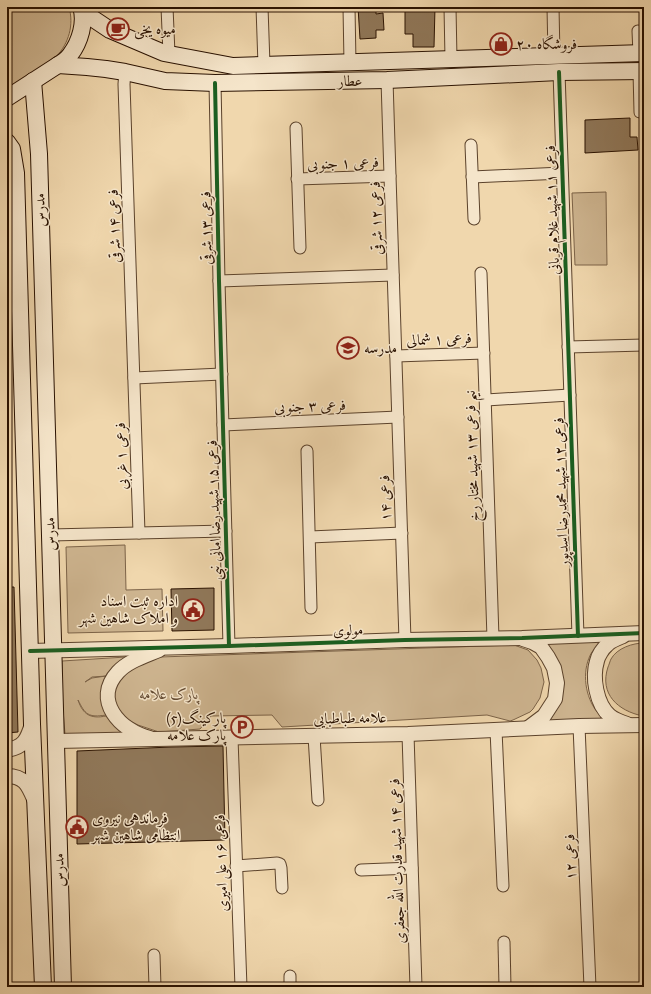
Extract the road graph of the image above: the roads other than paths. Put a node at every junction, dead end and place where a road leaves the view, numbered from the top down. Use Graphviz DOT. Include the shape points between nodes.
graph roads {
  1 [pos="167,7"];
  2 [pos="262,7"];
  3 [pos="349,7"];
  4 [pos="450,7"];
  5 [pos="553,7"];
  6 [pos="82,9"];
  7 [pos="638,31"];
  8 [pos="642,53"];
  9 [pos="169,54"];
  10 [pos="554,56"];
  11 [pos="451,59"];
  12 [pos="350,62"];
  13 [pos="296,64"];
  14 [pos="58,65"];
  15 [pos="264,65"];
  16 [pos="641,71"];
  17 [pos="125,72"];
  18 [pos="559,72"];
  19 [pos="388,80"];
  20 [pos="33,81"];
  21 [pos="296,82"];
  22 [pos="215,83"];
  23 [pos="7,98"];
  24 [pos="644,113"];
  25 [pos="296,128"];
  26 [pos="7,142"];
  27 [pos="471,145"];
  28 [pos="562,172"];
  29 [pos="390,176"];
  30 [pos="472,177"];
  31 [pos="298,179"];
  32 [pos="12,208"];
  33 [pos="474,219"];
  34 [pos="300,248"];
  35 [pos="481,273"];
  36 [pos="393,275"];
  37 [pos="219,281"];
  38 [pos="644,345"];
  39 [pos="568,347"];
  40 [pos="484,353"];
  41 [pos="396,356"];
  42 [pos="222,374"];
  43 [pos="134,378"];
  44 [pos="570,395"];
  45 [pos="486,400"];
  46 [pos="398,417"];
  47 [pos="223,424"];
  48 [pos="308,452"];
  49 [pos="226,531"];
  50 [pos="139,533"];
  51 [pos="402,533"];
  52 [pos="50,535"];
  53 [pos="310,537"];
  54 [pos="311,608"];
  55 [pos="644,633"];
  56 [pos="627,634"];
  57 [pos="578,636"];
  58 [pos="493,638"];
  59 [pos="522,638"];
  60 [pos="404,640"];
  61 [pos="229,646"];
  62 [pos="164,647"];
  63 [pos="53,650"];
  64 [pos="30,651"];
  65 [pos="32,724"];
  66 [pos="637,725"];
  67 [pos="579,726"];
  68 [pos="528,728"];
  69 [pos="496,730"];
  70 [pos="408,734"];
  71 [pos="314,736"];
  72 [pos="232,738"];
  73 [pos="159,740"];
  74 [pos="56,741"];
  75 [pos="7,750"];
  76 [pos="7,776"];
  77 [pos="318,800"];
  78 [pos="35,801"];
  79 [pos="236,866"];
  80 [pos="412,868"];
  81 [pos="361,870"];
  82 [pos="503,886"];
  83 [pos="282,888"];
  84 [pos="504,942"];
  85 [pos="154,955"];
  86 [pos="62,962"];
  87 [pos="42,963"];
  88 [pos="290,976"];
  89 [pos="43,987"];
  90 [pos="63,987"];
  91 [pos="155,987"];
  92 [pos="241,987"];
  93 [pos="290,987"];
  94 [pos="416,987"];
  95 [pos="505,987"];
  96 [pos="590,987"];
  1 -- 9 [label="street"];
  2 -- 15 [label="street"];
  3 -- 12 [label="street"];
  4 -- 11 [label="street"];
  5 -- 10 [label="street"];
  6 -- 9 [label="main road, عطار" via="110,30"];
  6 -- 14 [label="main road" via="83,22 79,39 70,54"];
  7 -- 8 [label="street"];
  8 -- 10 [label="main road, عطار"];
  9 -- 15 [label="main road, عطار" via="233,66"];
  10 -- 11 [label="main road, عطار"];
  11 -- 12 [label="main road, عطار"];
  12 -- 13 [label="main road, عطار"];
  13 -- 15 [label="main road, عطار"];
  13 -- 21 [label="main road"];
  14 -- 17 [label="main road, عطار"];
  14 -- 20 [label="main road"];
  16 -- 18 [label="main road, عطار"];
  16 -- 24 [label="street" via="640,112"];
  17 -- 22 [label="main road, عطار" via="165,81"];
  17 -- 43 [label="street, فرعی ۱۴ شرقی"];
  18 -- 19 [label="main road, عطار"];
  18 -- 28 [label="street, فرعی ۱۱ شهید غلام قربانی"];
  19 -- 21 [label="main road, عطار"];
  19 -- 29 [label="street, فرعی ۱۲ شرقی"];
  20 -- 23 [label="main road"];
  20 -- 52 [label="main road, مدرس" via="39,162"];
  21 -- 22 [label="main road, عطار"];
  22 -- 37 [label="street, فرعی ۱۳ شرقی"];
  25 -- 31 [label="street"];
  26 -- 32 [label="main road, مدرس" via="12,149 16,173"];
  27 -- 30 [label="street"];
  28 -- 30 [label="street"];
  28 -- 39 [label="street, فرعی ۱۱ شهید غلام قربانی"];
  29 -- 31 [label="street, فرعی ۱ جنوبی"];
  29 -- 36 [label="street, فرعی ۱۲ شرقی"];
  30 -- 33 [label="street"];
  31 -- 34 [label="street"];
  32 -- 64 [label="main road, مدرس"];
  35 -- 40 [label="street, نیم فرعی ۱۳ شهید مختار رخ"];
  36 -- 37 [label="street"];
  36 -- 41 [label="street, فرعی ۱۲ شرقی"];
  37 -- 42 [label="street, فرعی ۱۳ شرقی"];
  38 -- 39 [label="street"];
  39 -- 44 [label="street, فرعی ۱۲ شهید محمدرضا اسدپور"];
  40 -- 41 [label="street, فرعی ۱ شمالی"];
  40 -- 45 [label="street, نیم فرعی ۱۳ شهید مختار رخ"];
  41 -- 46 [label="street, فرعی ۱۴"];
  42 -- 43 [label="street"];
  42 -- 47 [label="street, فرعی ۱۵ شهید رضا امانی نبی"];
  43 -- 50 [label="street, فرعی ۱ غربی"];
  44 -- 45 [label="street"];
  44 -- 57 [label="street, فرعی ۱۲ شهید محمدرضا اسدپور"];
  45 -- 58 [label="street, نیم فرعی ۱۳ شهید مختار رخ"];
  46 -- 47 [label="street, فرعی ۳ جنوبی"];
  46 -- 51 [label="street, فرعی ۱۴"];
  47 -- 49 [label="street, فرعی ۱۵ شهید رضا امانی نبی"];
  48 -- 53 [label="street"];
  49 -- 50 [label="street"];
  49 -- 61 [label="street, فرعی ۱۵ شهید رضا امانی نبی"];
  50 -- 52 [label="street"];
  51 -- 53 [label="street"];
  51 -- 60 [label="street, فرعی ۱۴"];
  52 -- 63 [label="main road, مدرس"];
  53 -- 54 [label="street"];
  55 -- 56 [label="street, مولوی"];
  56 -- 57 [label="street, مولوی"];
  56 -- 66 [label="street" via="607,644 597,660 596,687 599,699 610,716"];
  57 -- 59 [label="street, مولوی"];
  58 -- 59 [label="street, مولوی"];
  58 -- 60 [label="street, مولوی"];
  59 -- 68 [label="street" via="541,648 548,656 554,668 556,684 555,699 544,716"];
  60 -- 61 [label="street, مولوی"];
  61 -- 62 [label="street, مولوی"];
  62 -- 63 [label="street, مولوی"];
  62 -- 73 [label="street" via="126,665 111,681 108,690 109,707 124,726 146,737"];
  63 -- 64 [label="street, مولوی"];
  63 -- 74 [label="main road, مدرس"];
  64 -- 65 [label="main road, مدرس"];
  65 -- 75 [label="street" via="26,740 15,749"];
  65 -- 78 [label="main road, مدرس"];
  66 -- 67 [label="street, علامه طباطبایی"];
  67 -- 68 [label="street, علامه طباطبایی"];
  67 -- 96 [label="street, فرعی ۱۲"];
  68 -- 69 [label="street, علامه طباطبایی"];
  69 -- 70 [label="street, علامه طباطبایی"];
  69 -- 82 [label="street"];
  70 -- 71 [label="street, علامه طباطبایی"];
  70 -- 80 [label="street, فرعی ۱۴ شهید قدرت الله جعفری"];
  71 -- 72 [label="street, علامه طباطبایی"];
  71 -- 77 [label="street"];
  72 -- 73 [label="street, علامه طباطبایی"];
  72 -- 79 [label="street, فرعی ۱۶ علی امیری"];
  73 -- 74 [label="street, علامه طباطبایی"];
  74 -- 86 [label="main road, مدرس"];
  76 -- 78 [label="street" via="21,778"];
  78 -- 87 [label="main road, مدرس"];
  79 -- 83 [label="street" via="280,864"];
  79 -- 92 [label="street, فرعی ۱۶ علی امیری"];
  80 -- 81 [label="street"];
  80 -- 94 [label="street, فرعی ۱۴ شهید قدرت الله جعفری"];
  84 -- 95 [label="street"];
  85 -- 91 [label="street"];
  86 -- 87 [label="main road"];
  86 -- 90 [label="main road, مدرس"];
  87 -- 89 [label="main road, مدرس"];
  88 -- 93 [label="street"];
}
